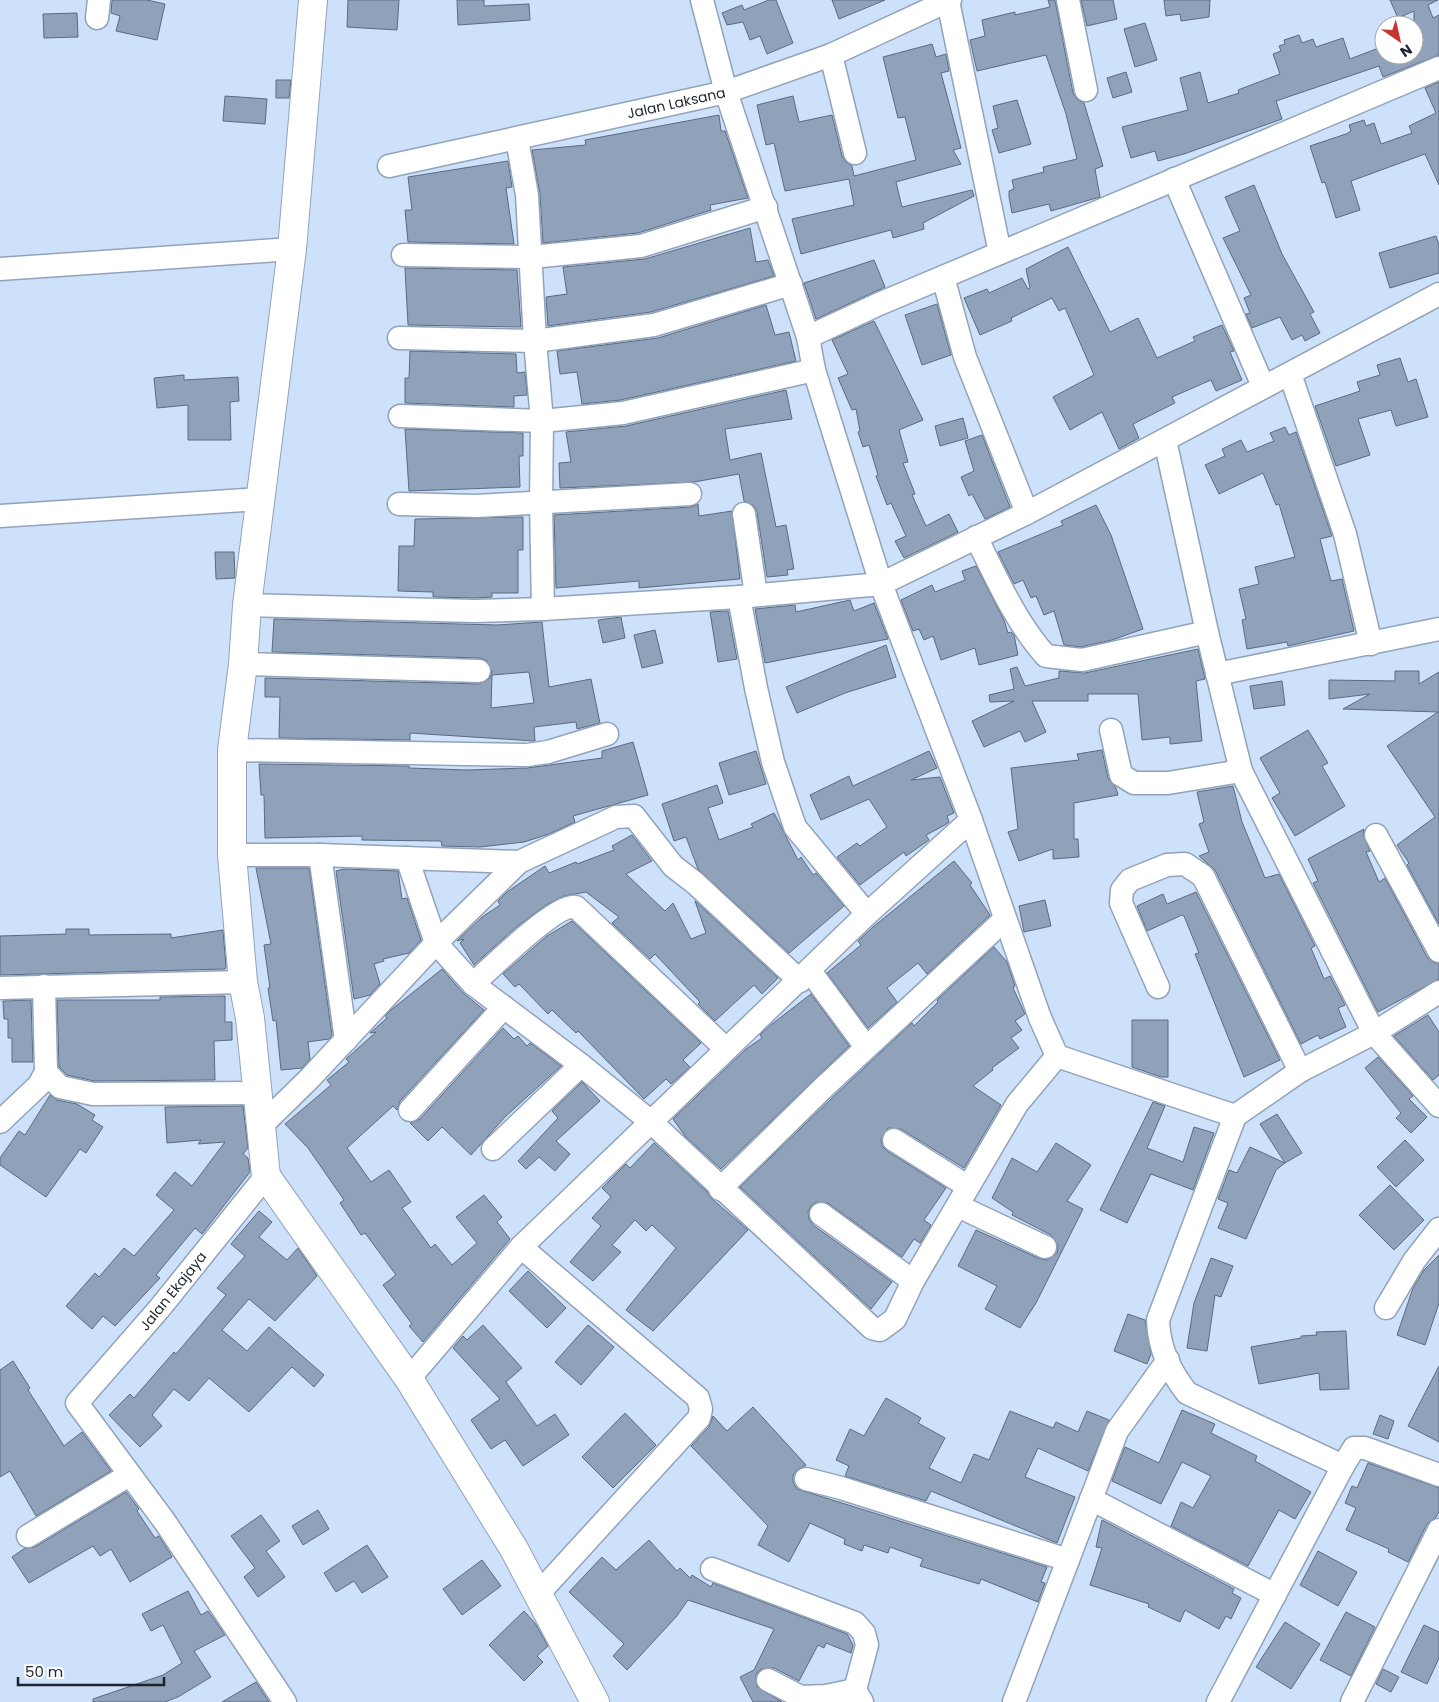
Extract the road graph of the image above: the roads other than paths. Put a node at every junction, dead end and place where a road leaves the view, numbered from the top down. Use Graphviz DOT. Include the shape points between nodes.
graph roads {
  1 [pos="312,0"];
  2 [pos="702,0"];
  3 [pos="949,0"];
  4 [pos="1068,0"];
  5 [pos="831,55"];
  6 [pos="1439,68"];
  7 [pos="1086,90"];
  8 [pos="726,92"];
  9 [pos="517,139"];
  10 [pos="855,154"];
  11 [pos="389,166"];
  12 [pos="1174,179"];
  13 [pos="766,207"];
  14 [pos="292,249"];
  15 [pos="1000,253"];
  16 [pos="403,255"];
  17 [pos="532,257"];
  18 [pos="0,269"];
  19 [pos="943,277"];
  20 [pos="791,284"];
  21 [pos="1439,294"];
  22 [pos="808,337"];
  23 [pos="399,338"];
  24 [pos="535,341"];
  25 [pos="814,370"];
  26 [pos="1290,374"];
  27 [pos="1263,386"];
  28 [pos="400,416"];
  29 [pos="542,421"];
  30 [pos="1165,440"];
  31 [pos="690,494"];
  32 [pos="260,499"];
  33 [pos="541,503"];
  34 [pos="399,504"];
  35 [pos="1027,513"];
  36 [pos="744,514"];
  37 [pos="0,516"];
  38 [pos="976,537"];
  39 [pos="881,584"];
  40 [pos="748,596"];
  41 [pos="247,605"];
  42 [pos="543,609"];
  43 [pos="1439,629"];
  44 [pos="1207,632"];
  45 [pos="1371,644"];
  46 [pos="243,664"];
  47 [pos="479,671"];
  48 [pos="1217,674"];
  49 [pos="1111,730"];
  50 [pos="607,734"];
  51 [pos="232,750"];
  52 [pos="1241,771"];
  53 [pos="971,820"];
  54 [pos="1376,835"];
  55 [pos="320,854"];
  56 [pos="232,856"];
  57 [pos="407,858"];
  58 [pos="519,862"];
  59 [pos="867,914"];
  60 [pos="1004,920"];
  61 [pos="436,943"];
  62 [pos="1439,951"];
  63 [pos="805,976"];
  64 [pos="243,982"];
  65 [pos="473,984"];
  66 [pos="44,986"];
  67 [pos="1158,987"];
  68 [pos="0,988"];
  69 [pos="1439,992"];
  70 [pos="504,1007"];
  71 [pos="1374,1033"];
  72 [pos="346,1040"];
  73 [pos="866,1048"];
  74 [pos="726,1049"];
  75 [pos="1057,1056"];
  76 [pos="581,1065"];
  77 [pos="1300,1071"];
  78 [pos="46,1072"];
  79 [pos="258,1093"];
  80 [pos="1439,1106"];
  81 [pos="410,1110"];
  82 [pos="1235,1116"];
  83 [pos="650,1121"];
  84 [pos="0,1122"];
  85 [pos="260,1128"];
  86 [pos="894,1140"];
  87 [pos="493,1149"];
  88 [pos="266,1176"];
  89 [pos="720,1189"];
  90 [pos="963,1196"];
  91 [pos="821,1214"];
  92 [pos="1439,1229"];
  93 [pos="520,1247"];
  94 [pos="1045,1247"];
  95 [pos="913,1281"];
  96 [pos="1386,1308"];
  97 [pos="1168,1360"];
  98 [pos="409,1379"];
  99 [pos="1343,1466"];
  100 [pos="129,1475"];
  101 [pos="1439,1475"];
  102 [pos="806,1479"];
  103 [pos="1091,1499"];
  104 [pos="1439,1530"];
  105 [pos="28,1536"];
  106 [pos="1068,1560"];
  107 [pos="712,1569"];
  108 [pos="539,1593"];
  109 [pos="1276,1594"];
  110 [pos="768,1680"];
  111 [pos="858,1696"];
  112 [pos="285,1702"];
  113 [pos="595,1702"];
  114 [pos="1014,1702"];
  115 [pos="1218,1702"];
  116 [pos="1352,1702"];
  1 -- 14 [label="street"];
  2 -- 8 [label="street"];
  3 -- 5 [label="street, Jalan Laksana"];
  3 -- 15 [label="street"];
  4 -- 7 [label="street"];
  5 -- 8 [label="street, Jalan Laksana"];
  5 -- 10 [label="street"];
  6 -- 12 [label="street"];
  8 -- 9 [label="street, Jalan Laksana"];
  8 -- 13 [label="street"];
  9 -- 11 [label="street, Jalan Laksana"];
  9 -- 17 [label="street" via="527,195"];
  12 -- 15 [label="street"];
  12 -- 27 [label="street"];
  13 -- 17 [label="street" via="642,246"];
  13 -- 20 [label="street"];
  14 -- 18 [label="street"];
  14 -- 32 [label="street"];
  15 -- 19 [label="street"];
  16 -- 17 [label="street"];
  17 -- 24 [label="street"];
  19 -- 22 [label="street"];
  19 -- 35 [label="street" via="965,357"];
  20 -- 22 [label="street"];
  20 -- 24 [label="street" via="654,324"];
  21 -- 26 [label="street"];
  22 -- 25 [label="street"];
  23 -- 24 [label="street"];
  24 -- 29 [label="street"];
  25 -- 29 [label="street" via="623,413"];
  25 -- 39 [label="street"];
  26 -- 27 [label="street"];
  26 -- 45 [label="street" via="1345,534"];
  27 -- 30 [label="street"];
  28 -- 29 [label="street"];
  29 -- 33 [label="street"];
  30 -- 35 [label="street"];
  30 -- 44 [label="street"];
  31 -- 33 [label="street"];
  32 -- 37 [label="street"];
  32 -- 41 [label="street"];
  33 -- 34 [label="street" via="477,506"];
  33 -- 42 [label="street"];
  35 -- 38 [label="street"];
  36 -- 40 [label="street"];
  38 -- 39 [label="street"];
  38 -- 44 [label="street" via="1004,594 1046,656 1082,660"];
  39 -- 40 [label="street"];
  39 -- 53 [label="street"];
  40 -- 42 [label="street"];
  40 -- 59 [label="street" via="756,688 773,762 795,828"];
  41 -- 42 [label="street" via="475,611"];
  41 -- 46 [label="street"];
  43 -- 45 [label="street"];
  44 -- 48 [label="street"];
  45 -- 48 [label="street"];
  46 -- 47 [label="street"];
  46 -- 51 [label="street"];
  48 -- 52 [label="street"];
  49 -- 52 [label="street" via="1121,775 1134,783 1168,783"];
  50 -- 51 [label="street" via="527,756"];
  51 -- 56 [label="street"];
  52 -- 71 [label="street"];
  53 -- 59 [label="street"];
  53 -- 60 [label="street"];
  54 -- 62 [label="street"];
  55 -- 56 [label="street"];
  55 -- 57 [label="street"];
  55 -- 72 [label="street"];
  56 -- 64 [label="street"];
  57 -- 58 [label="street"];
  57 -- 61 [label="street"];
  58 -- 61 [label="street"];
  58 -- 63 [label="street" via="616,817 634,816 673,866"];
  59 -- 63 [label="street"];
  60 -- 73 [label="street"];
  60 -- 75 [label="street"];
  61 -- 65 [label="street"];
  61 -- 72 [label="street"];
  63 -- 73 [label="street"];
  63 -- 74 [label="street"];
  64 -- 66 [label="street"];
  64 -- 79 [label="street"];
  65 -- 70 [label="street"];
  65 -- 74 [label="street" via="546,921 563,909 576,907"];
  66 -- 68 [label="street"];
  66 -- 78 [label="street"];
  67 -- 77 [label="street" via="1121,903 1122,890 1130,880 1167,865 1185,864 1203,876"];
  69 -- 71 [label="street"];
  70 -- 76 [label="street"];
  70 -- 81 [label="street"];
  71 -- 77 [label="street"];
  71 -- 80 [label="street"];
  72 -- 85 [label="street"];
  73 -- 89 [label="street"];
  74 -- 83 [label="street"];
  75 -- 82 [label="street"];
  75 -- 90 [label="street" via="1018,1104"];
  76 -- 83 [label="street"];
  76 -- 87 [label="street"];
  77 -- 82 [label="street"];
  78 -- 79 [label="street" via="60,1087 93,1094"];
  78 -- 84 [label="street" via="39,1085"];
  79 -- 85 [label="street"];
  82 -- 97 [label="street" via="1158,1320 1159,1341"];
  83 -- 89 [label="street"];
  83 -- 93 [label="street"];
  85 -- 88 [label="street"];
  86 -- 90 [label="street"];
  88 -- 98 [label="street"];
  88 -- 100 [label="street, Jalan Ekajaya" via="77,1403"];
  89 -- 95 [label="street" via="872,1328 880,1330 895,1319"];
  90 -- 94 [label="street"];
  90 -- 95 [label="street"];
  91 -- 95 [label="street"];
  92 -- 96 [label="street" via="1414,1261"];
  93 -- 98 [label="street"];
  93 -- 108 [label="street" via="698,1398 701,1409 699,1418"];
  97 -- 99 [label="street" via="1187,1393"];
  97 -- 103 [label="street" via="1117,1430"];
  98 -- 108 [label="street"];
  99 -- 101 [label="street" via="1354,1448 1365,1448"];
  99 -- 109 [label="street"];
  100 -- 105 [label="street"];
  100 -- 112 [label="street"];
  102 -- 106 [label="street"];
  103 -- 106 [label="street"];
  103 -- 109 [label="street"];
  104 -- 116 [label="street"];
  106 -- 114 [label="street"];
  107 -- 111 [label="street" via="856,1624 864,1633 866,1645"];
  108 -- 113 [label="street"];
  109 -- 115 [label="street"];
  110 -- 111 [label="street" via="801,1697"];
}
